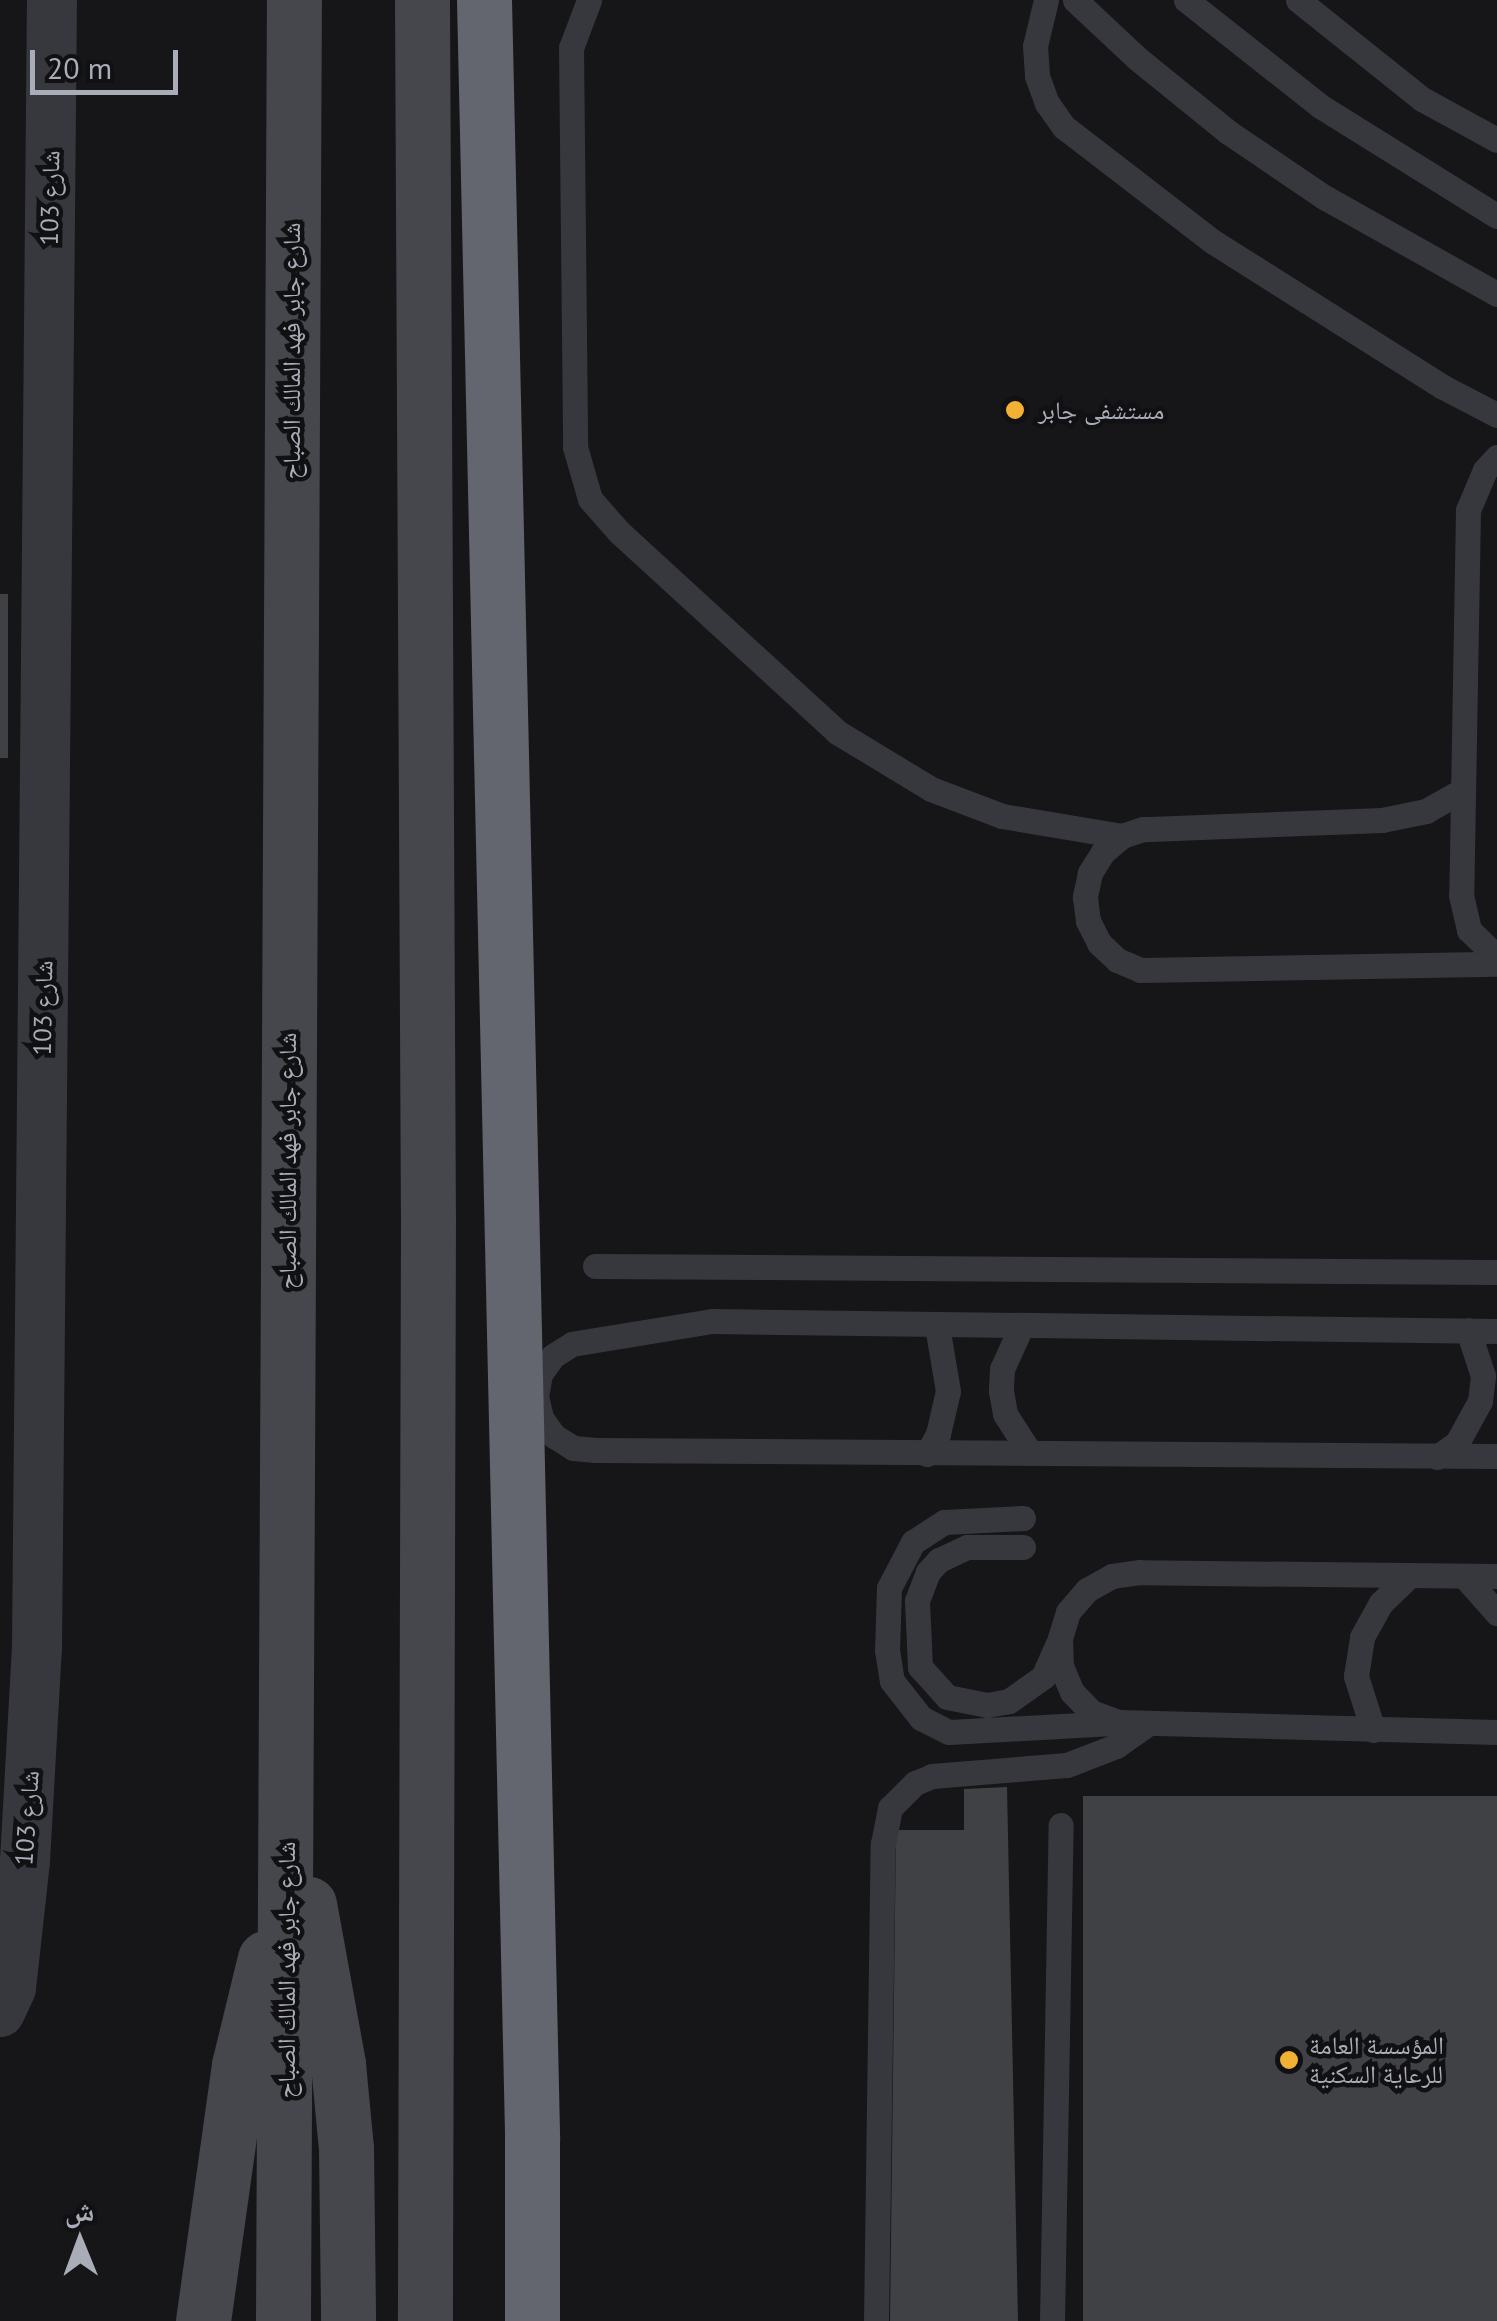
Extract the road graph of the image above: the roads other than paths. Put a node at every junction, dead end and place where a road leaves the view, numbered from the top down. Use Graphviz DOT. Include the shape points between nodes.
graph roads {
  1 [pos="52,0"];
  2 [pos="294,0"];
  3 [pos="422,0"];
  4 [pos="484,0"];
  5 [pos="588,0"];
  6 [pos="1046,0"];
  7 [pos="1075,0"];
  8 [pos="1186,0"];
  9 [pos="1298,0"];
  10 [pos="1497,140"];
  11 [pos="1497,216"];
  12 [pos="1497,294"];
  13 [pos="1497,415"];
  14 [pos="1497,456"];
  15 [pos="1462,790"];
  16 [pos="1122,836"];
  17 [pos="1497,960"];
  18 [pos="595,1266"];
  19 [pos="1497,1272"];
  20 [pos="937,1326"];
  21 [pos="1021,1327"];
  22 [pos="1468,1330"];
  23 [pos="1497,1330"];
  24 [pos="1030,1453"];
  25 [pos="928,1454"];
  26 [pos="1497,1456"];
  27 [pos="1437,1457"];
  28 [pos="1022,1518"];
  29 [pos="1023,1547"];
  30 [pos="1410,1575"];
  31 [pos="1464,1576"];
  32 [pos="1497,1576"];
  33 [pos="1497,1613"];
  34 [pos="1060,1638"];
  35 [pos="1119,1722"];
  36 [pos="1145,1726"];
  37 [pos="1373,1730"];
  38 [pos="1496,1731"];
  39 [pos="286,1820"];
  40 [pos="1061,1824"];
  41 [pos="287,1883"];
  42 [pos="0,2012"];
  43 [pos="428,2169"];
  44 [pos="203,2321"];
  45 [pos="283,2321"];
  46 [pos="348,2321"];
  47 [pos="425,2321"];
  48 [pos="464,2321"];
  49 [pos="532,2321"];
  50 [pos="876,2321"];
  51 [pos="1052,2321"];
  1 -- 42 [label="street, شارع 103" via="37,1648 25,1861 12,1988"];
  2 -- 39 [label="street, شارع جابر فهد المالك الصباح"];
  3 -- 43 [label="street"];
  4 -- 49 [label="highway"];
  5 -- 16 [label="lane" via="570,48 575,446 590,499 836,732 931,788 1002,816"];
  6 -- 13 [label="lane" via="1034,46 1037,76 1047,103 1074,137 1212,242"];
  7 -- 12 [label="lane" via="1228,132 1324,197"];
  8 -- 11 [label="lane" via="1320,106"];
  9 -- 10 [label="lane" via="1422,99"];
  14 -- 15 [label="lane" via="1468,510"];
  15 -- 16 [label="lane" via="1404,817 1154,828"];
  15 -- 17 [label="lane" via="1462,913"];
  16 -- 17 [label="lane" via="1090,874 1088,922 1099,943 1140,970"];
  18 -- 19 [label="lane"];
  20 -- 21 [label="lane"];
  20 -- 25 [label="lane" via="948,1391"];
  20 -- 25 [label="lane" via="671,1326 572,1344 540,1374 536,1396 541,1418 573,1448"];
  21 -- 22 [label="lane"];
  21 -- 24 [label="lane" via="1002,1368 1001,1391 1005,1414"];
  22 -- 23 [label="lane"];
  22 -- 27 [label="lane" via="1483,1376 1480,1401 1457,1443"];
  24 -- 25 [label="lane"];
  24 -- 27 [label="lane"];
  26 -- 27 [label="lane"];
  28 -- 35 [label="lane" via="944,1522 913,1542 888,1588 892,1680 909,1708 950,1732"];
  29 -- 34 [label="lane" via="967,1547 938,1560 917,1600 920,1667 947,1697 987,1705 1009,1701 1043,1677"];
  30 -- 31 [label="lane"];
  30 -- 34 [label="lane" via="1112,1576 1068,1612"];
  30 -- 37 [label="lane" via="1370,1619 1357,1656 1358,1694"];
  31 -- 32 [label="lane"];
  31 -- 33 [label="lane"];
  34 -- 35 [label="lane" via="1061,1666 1072,1692 1092,1712"];
  35 -- 36 [label="lane"];
  36 -- 37 [label="lane"];
  36 -- 50 [label="lane" via="1092,1757 915,1782 890,1808 884,1825"];
  37 -- 38 [label="lane"];
  39 -- 41 [label="street, شارع جابر فهد المالك الصباح"];
  39 -- 46 [label="street" via="338,2064"];
  40 -- 51 [label="lane"];
  41 -- 44 [label="street" via="239,2066"];
  41 -- 45 [label="street, شارع جابر فهد المالك الصباح"];
  43 -- 47 [label="street"];
  43 -- 48 [label="street"];
}
